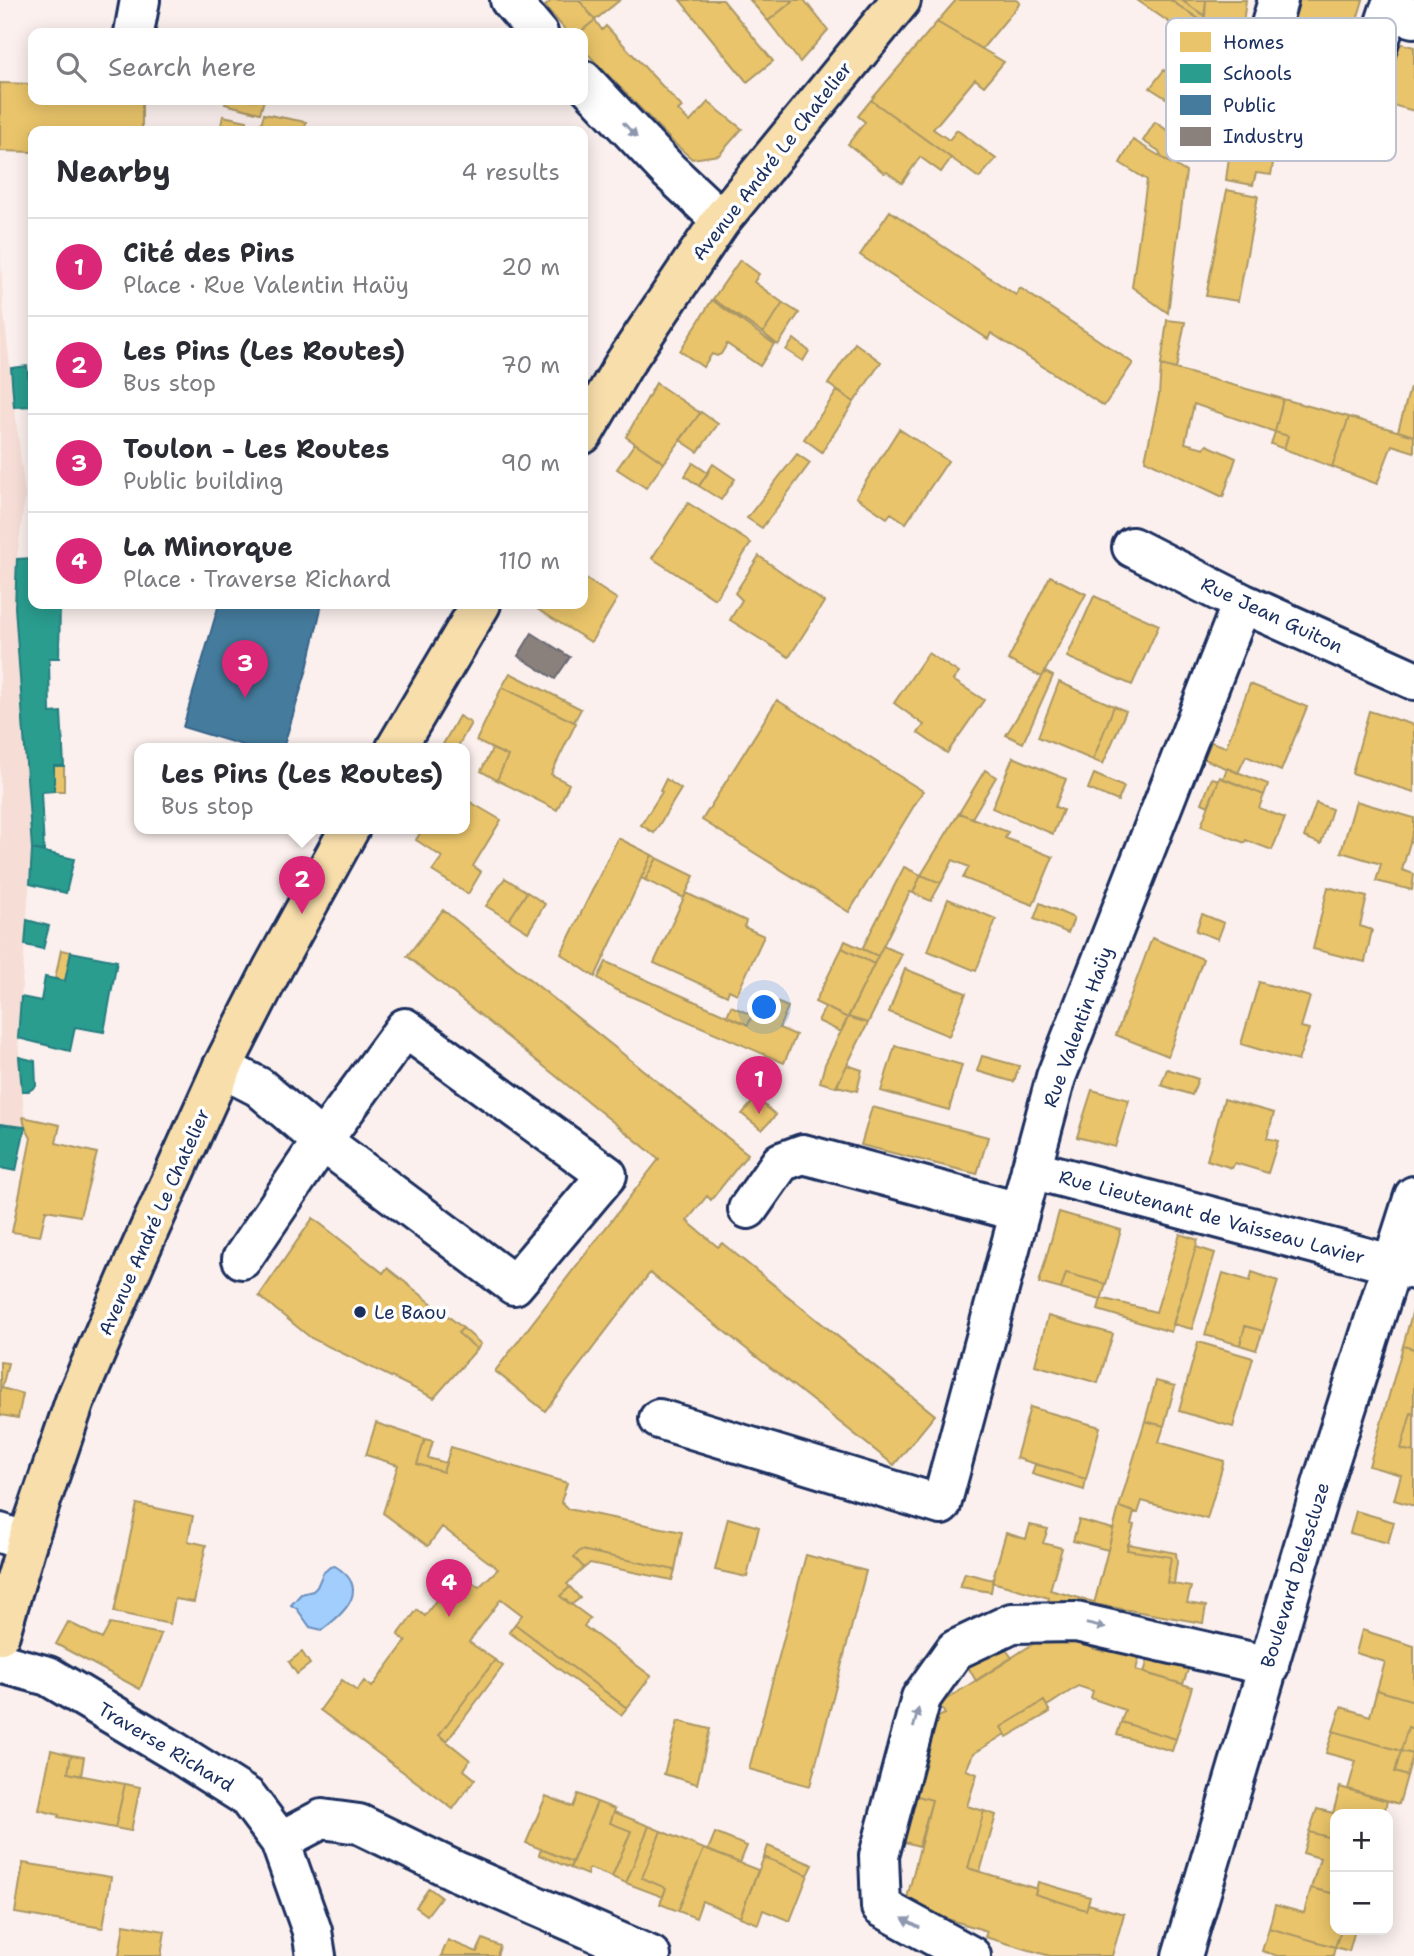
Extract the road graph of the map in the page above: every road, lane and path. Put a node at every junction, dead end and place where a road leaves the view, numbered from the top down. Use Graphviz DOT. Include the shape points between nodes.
graph roads {
  1 [pos="141,0"];
  2 [pos="510,0"];
  3 [pos="901,0"];
  4 [pos="1278,0"];
  5 [pos="1273,18"];
  6 [pos="135,28"];
  7 [pos="534,28"];
  8 [pos="588,85"];
  9 [pos="721,220"];
  10 [pos="588,425"];
  11 [pos="1132,547"];
  12 [pos="1242,603"];
  13 [pos="478,609"];
  14 [pos="1414,680"];
  15 [pos="399,743"];
  16 [pos="347,834"];
  17 [pos="222,1068"];
  18 [pos="322,1140"];
  19 [pos="1031,1169"];
  20 [pos="1414,1196"];
  21 [pos="748,1209"];
  22 [pos="1019,1212"];
  23 [pos="242,1259"];
  24 [pos="1403,1267"];
  25 [pos="659,1419"];
  26 [pos="13,1537"];
  27 [pos="0,1634"];
  28 [pos="0,1663"];
  29 [pos="1269,1666"];
  30 [pos="280,1841"];
  31 [pos="316,1956"];
  32 [pos="651,1956"];
  33 [pos="971,1956"];
  34 [pos="1182,1956"];
  1 -- 6 [label="street"];
  2 -- 7 [label="street"];
  3 -- 9 [label="main road, Avenue André Le Chatelier"];
  4 -- 5 [label="street"];
  8 -- 9 [label="street, one-way"];
  9 -- 10 [label="main road, Avenue André Le Chatelier"];
  11 -- 12 [label="street, Rue Jean Guiton"];
  12 -- 14 [label="street, Rue Jean Guiton"];
  12 -- 19 [label="street, Rue Valentin Haüy" via="1056,1077"];
  13 -- 15 [label="main road"];
  16 -- 17 [label="main road, Avenue André Le Chatelier"];
  17 -- 18 [label="street" via="259,1087"];
  17 -- 26 [label="main road, Avenue André Le Chatelier"];
  18 -- 18 [label="street" via="514,1285 607,1175 405,1028"];
  18 -- 23 [label="street"];
  19 -- 22 [label="street, Rue Valentin Haüy"];
  19 -- 24 [label="street, Rue Lieutenant de Vaisseau Lavier"];
  20 -- 24 [label="street, Boulevard Delescluze"];
  21 -- 22 [label="street" via="781,1162 803,1154"];
  22 -- 25 [label="street, Rue Valentin Haüy" via="941,1505"];
  24 -- 29 [label="street, Boulevard Delescluze" via="1324,1478"];
  26 -- 27 [label="main road, Avenue André Le Chatelier"];
  28 -- 30 [label="street, Traverse Richard" via="48,1676 247,1797"];
  33 -- 29 [label="street, one-way" via="881,1907 879,1856 921,1698 955,1650 1012,1623 1076,1622"];
  29 -- 34 [label="street, Boulevard Delescluze"];
  30 -- 31 [label="street, Traverse Richard" via="312,1931"];
  30 -- 32 [label="street" via="322,1819 359,1824"];
}
